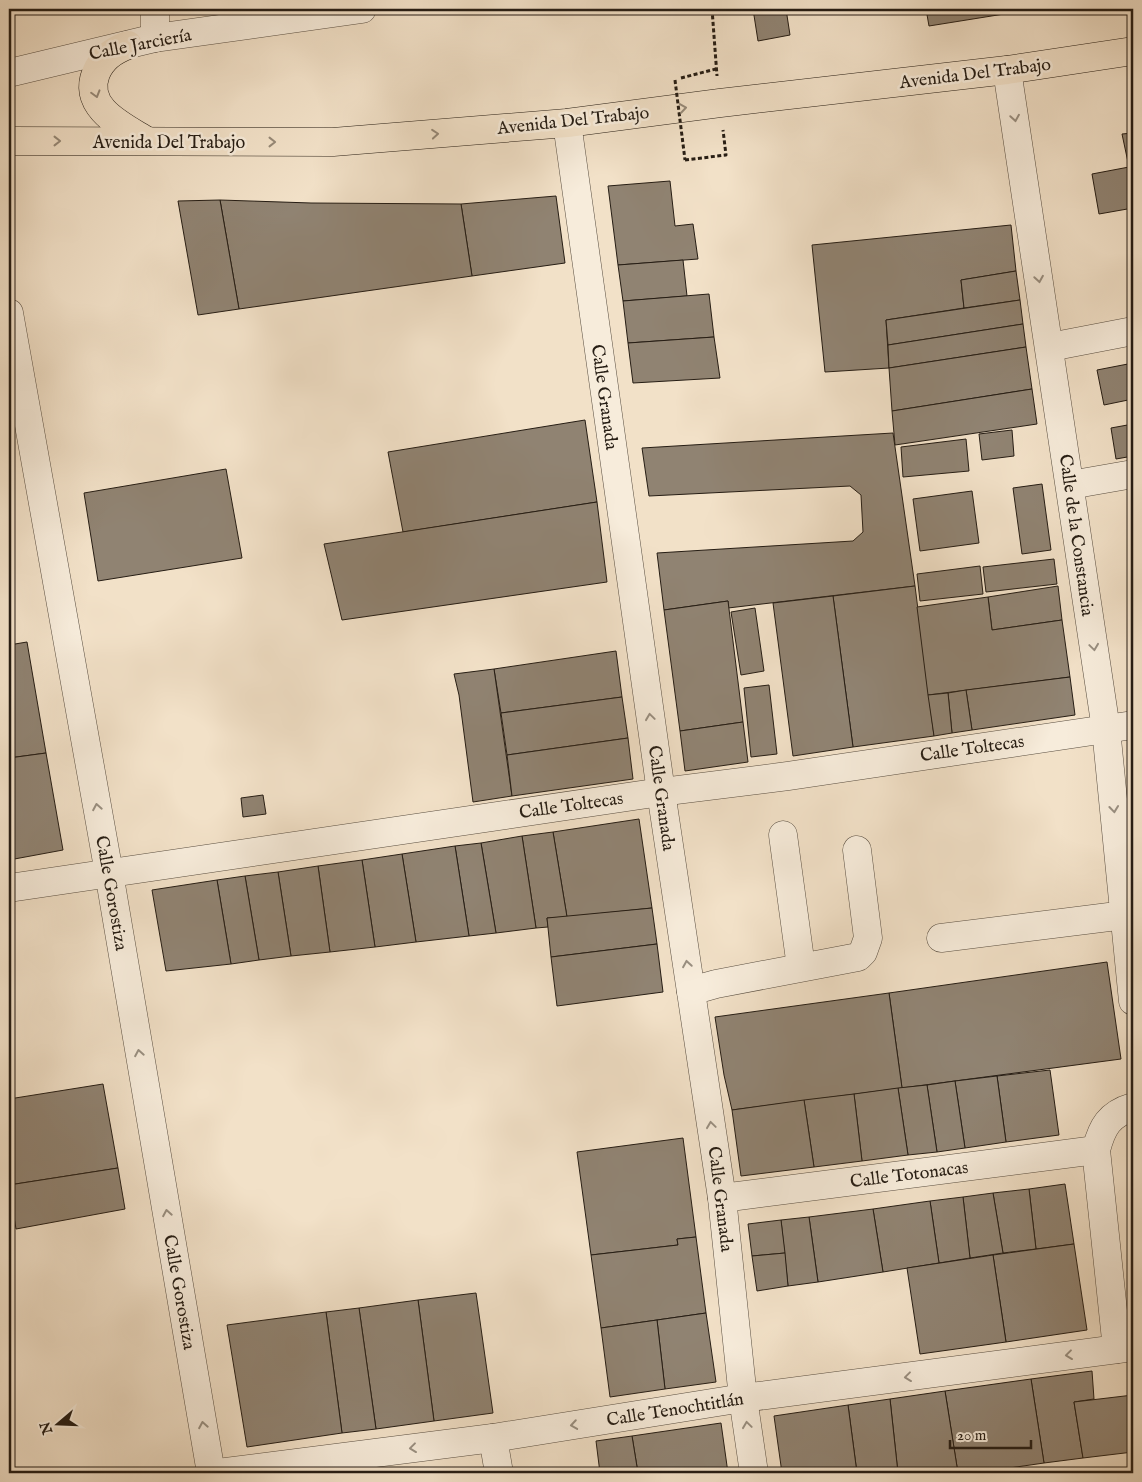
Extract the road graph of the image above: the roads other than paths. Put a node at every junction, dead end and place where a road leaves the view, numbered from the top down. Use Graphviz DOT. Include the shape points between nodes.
graph roads {
  1 [pos="155,9"];
  2 [pos="362,9"];
  3 [pos="155,38"];
  4 [pos="128,45"];
  5 [pos="1133,52"];
  6 [pos="1007,70"];
  7 [pos="9,73"];
  8 [pos="567,123"];
  9 [pos="9,141"];
  10 [pos="148,142"];
  11 [pos="9,313"];
  12 [pos="1133,332"];
  13 [pos="1050,348"];
  14 [pos="1133,474"];
  15 [pos="1070,485"];
  16 [pos="1133,725"];
  17 [pos="1106,729"];
  18 [pos="661,792"];
  19 [pos="783,835"];
  20 [pos="857,850"];
  21 [pos="109,873"];
  22 [pos="9,888"];
  23 [pos="1125,915"];
  24 [pos="941,938"];
  25 [pos="802,967"];
  26 [pos="691,991"];
  27 [pos="1133,1001"];
  28 [pos="1133,1107"];
  29 [pos="1096,1150"];
  30 [pos="722,1198"];
  31 [pos="1125,1348"];
  32 [pos="743,1398"];
  33 [pos="493,1438"];
  34 [pos="211,1473"];
  35 [pos="218,1473"];
  36 [pos="499,1473"];
  37 [pos="754,1473"];
  1 -- 3 [label="street"];
  2 -- 3 [label="street, Calle Jarciería"];
  3 -- 4 [label="street, Calle Jarciería"];
  4 -- 7 [label="street, Calle Jarciería"];
  4 -- 10 [label="main road, one-way" via="112,53 100,66 94,81 94,95 112,119"];
  5 -- 6 [label="main road, Avenida Del Trabajo"];
  8 -- 6 [label="main road, Avenida Del Trabajo, one-way"];
  6 -- 13 [label="street, Calle de la Constancia, one-way"];
  10 -- 8 [label="main road, Avenida Del Trabajo, one-way" via="333,142"];
  18 -- 8 [label="street, Calle Granada, one-way"];
  9 -- 10 [label="main road, Avenida Del Trabajo, one-way"];
  21 -- 11 [label="street, Calle Gorostiza, one-way"];
  12 -- 13 [label="street"];
  13 -- 15 [label="street, Calle de la Constancia"];
  14 -- 15 [label="street"];
  15 -- 17 [label="street, Calle de la Constancia, one-way"];
  16 -- 17 [label="street, Calle Toltecas"];
  17 -- 18 [label="street, Calle Toltecas"];
  17 -- 23 [label="street, Calle de la Constancia, one-way"];
  18 -- 21 [label="street, Calle Toltecas"];
  26 -- 18 [label="street, Calle Granada, one-way"];
  19 -- 25 [label="street"];
  20 -- 25 [label="street" via="867,945 858,957 850,960"];
  21 -- 22 [label="street, Calle Toltecas"];
  34 -- 21 [label="street, Calle Gorostiza, one-way"];
  23 -- 24 [label="street"];
  23 -- 27 [label="street, Calle de la Constancia"];
  25 -- 26 [label="street"];
  30 -- 26 [label="street, Calle Granada, one-way"];
  28 -- 29 [label="street" via="1114,1114 1099,1138"];
  29 -- 30 [label="street, Calle Totonacas"];
  29 -- 31 [label="street"];
  30 -- 32 [label="street, Calle Granada"];
  31 -- 32 [label="street, Calle Tenochtitlán, one-way"];
  32 -- 33 [label="street, Calle Tenochtitlán, one-way"];
  37 -- 32 [label="street, Calle Granada, one-way"];
  33 -- 35 [label="street, Calle Tenochtitlán, one-way"];
  33 -- 36 [label="street"];
}
